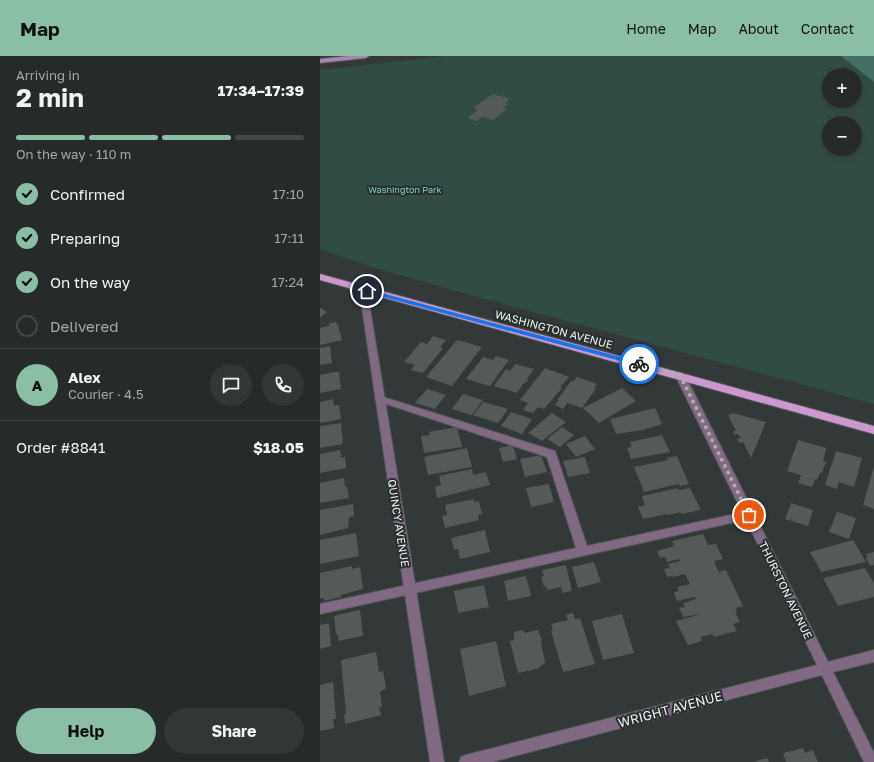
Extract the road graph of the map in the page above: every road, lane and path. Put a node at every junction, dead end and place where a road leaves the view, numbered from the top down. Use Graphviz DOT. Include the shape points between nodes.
graph roads {
  1 [pos="366,56"];
  2 [pos="320,61"];
  3 [pos="320,277"];
  4 [pos="352,287"];
  5 [pos="680,375"];
  6 [pos="380,399"];
  7 [pos="874,430"];
  8 [pos="749,515"];
  9 [pos="583,551"];
  10 [pos="410,589"];
  11 [pos="320,609"];
  12 [pos="874,656"];
  13 [pos="825,668"];
  14 [pos="437,762"];
  15 [pos="466,762"];
  16 [pos="871,762"];
  1 -- 2 [label="street"];
  3 -- 4 [label="main road, WASHINGTON AVENUE"];
  4 -- 5 [label="main road, WASHINGTON AVENUE"];
  4 -- 6 [label="street, QUINCY AVENUE" via="366,308"];
  5 -- 7 [label="main road, WASHINGTON AVENUE"];
  5 -- 8 [label="street, THURSTON AVENUE"];
  6 -- 9 [label="street" via="550,454"];
  6 -- 10 [label="street, QUINCY AVENUE"];
  8 -- 9 [label="street"];
  8 -- 13 [label="street, THURSTON AVENUE"];
  9 -- 10 [label="street"];
  10 -- 11 [label="street"];
  10 -- 14 [label="street, QUINCY AVENUE"];
  12 -- 13 [label="street, WRIGHT AVENUE"];
  13 -- 15 [label="street, WRIGHT AVENUE"];
  13 -- 16 [label="street, THURSTON AVENUE"];
}
